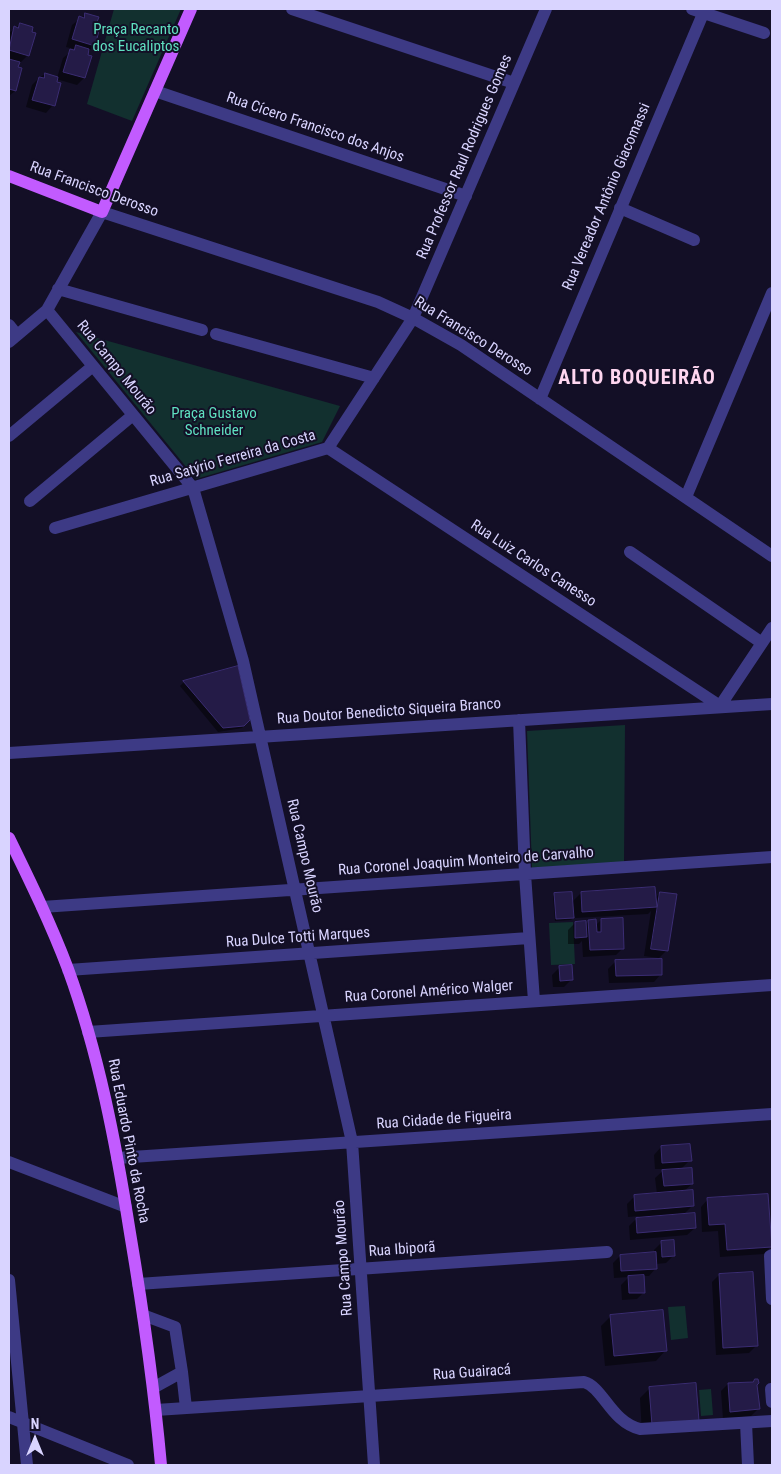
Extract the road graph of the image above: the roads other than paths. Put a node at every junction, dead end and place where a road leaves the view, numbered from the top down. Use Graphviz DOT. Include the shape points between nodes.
graph roads {
  1 [pos="191,9"];
  2 [pos="292,9"];
  3 [pos="546,9"];
  4 [pos="700,10"];
  5 [pos="764,33"];
  6 [pos="514,83"];
  7 [pos="155,91"];
  8 [pos="9,176"];
  9 [pos="466,196"];
  10 [pos="620,208"];
  11 [pos="102,212"];
  12 [pos="694,240"];
  13 [pos="58,289"];
  14 [pos="772,293"];
  15 [pos="47,310"];
  16 [pos="413,318"];
  17 [pos="202,330"];
  18 [pos="12,334"];
  19 [pos="216,334"];
  20 [pos="93,366"];
  21 [pos="374,378"];
  22 [pos="540,399"];
  23 [pos="133,415"];
  24 [pos="9,436"];
  25 [pos="328,448"];
  26 [pos="193,488"];
  27 [pos="686,498"];
  28 [pos="30,501"];
  29 [pos="55,528"];
  30 [pos="630,552"];
  31 [pos="772,556"];
  32 [pos="772,628"];
  33 [pos="762,643"];
  34 [pos="772,704"];
  35 [pos="720,706"];
  36 [pos="519,720"];
  37 [pos="260,736"];
  38 [pos="9,753"];
  39 [pos="10,843"];
  40 [pos="772,857"];
  41 [pos="524,874"];
  42 [pos="295,890"];
  43 [pos="42,907"];
  44 [pos="529,938"];
  45 [pos="309,953"];
  46 [pos="68,970"];
  47 [pos="772,985"];
  48 [pos="534,1001"];
  49 [pos="323,1016"];
  50 [pos="88,1032"];
  51 [pos="772,1114"];
  52 [pos="352,1142"];
  53 [pos="117,1158"];
  54 [pos="9,1162"];
  55 [pos="126,1207"];
  56 [pos="607,1252"];
  57 [pos="771,1255"];
  58 [pos="361,1269"];
  59 [pos="9,1280"];
  60 [pos="138,1284"];
  61 [pos="772,1298"];
  62 [pos="10,1299"];
  63 [pos="143,1315"];
  64 [pos="182,1372"];
  65 [pos="153,1388"];
  66 [pos="370,1396"];
  67 [pos="186,1408"];
  68 [pos="156,1410"];
  69 [pos="9,1417"];
  70 [pos="772,1421"];
  71 [pos="23,1423"];
  72 [pos="746,1423"];
  73 [pos="27,1465"];
  74 [pos="128,1465"];
  75 [pos="161,1465"];
  76 [pos="374,1465"];
  77 [pos="748,1465"];
  1 -- 7 [label="main road"];
  2 -- 6 [label="street"];
  3 -- 6 [label="street, Rua Professor Raul Rodrigues Gomes"];
  4 -- 5 [label="street"];
  4 -- 10 [label="street, Rua Vereador Antônio Giacomassi"];
  6 -- 9 [label="street, Rua Professor Raul Rodrigues Gomes"];
  7 -- 9 [label="street, Rua Cícero Francisco dos Anjos"];
  7 -- 11 [label="main road"];
  8 -- 11 [label="main road, Rua Francisco Derosso"];
  9 -- 16 [label="street, Rua Professor Raul Rodrigues Gomes"];
  10 -- 12 [label="street"];
  10 -- 22 [label="street, Rua Vereador Antônio Giacomassi"];
  11 -- 13 [label="street"];
  11 -- 16 [label="street, Rua Francisco Derosso" via="378,302"];
  13 -- 15 [label="street"];
  13 -- 17 [label="street"];
  14 -- 27 [label="street"];
  15 -- 18 [label="street"];
  15 -- 20 [label="street, Rua Campo Mourão"];
  16 -- 21 [label="street, Rua Satýrio Ferreira da Costa"];
  16 -- 22 [label="street, Rua Francisco Derosso" via="461,345"];
  19 -- 21 [label="street"];
  20 -- 23 [label="street, Rua Campo Mourão"];
  20 -- 24 [label="street"];
  21 -- 25 [label="street, Rua Satýrio Ferreira da Costa"];
  22 -- 27 [label="street, Rua Francisco Derosso"];
  23 -- 26 [label="street, Rua Campo Mourão"];
  23 -- 28 [label="street"];
  25 -- 26 [label="street, Rua Satýrio Ferreira da Costa"];
  25 -- 35 [label="street, Rua Luiz Carlos Canesso"];
  26 -- 29 [label="street, Rua Satýrio Ferreira da Costa"];
  26 -- 37 [label="street, Rua Campo Mourão" via="243,661"];
  27 -- 31 [label="street, Rua Francisco Derosso"];
  30 -- 33 [label="street"];
  32 -- 33 [label="street"];
  33 -- 35 [label="street"];
  34 -- 35 [label="street, Rua Doutor Benedicto Siqueira Branco"];
  35 -- 36 [label="street, Rua Doutor Benedicto Siqueira Branco"];
  36 -- 37 [label="street, Rua Doutor Benedicto Siqueira Branco"];
  36 -- 41 [label="street"];
  37 -- 38 [label="street, Rua Doutor Benedicto Siqueira Branco"];
  37 -- 42 [label="street, Rua Campo Mourão"];
  39 -- 43 [label="main road, Rua Eduardo Pinto da Rocha"];
  40 -- 41 [label="street, Rua Coronel Joaquim Monteiro de Carvalho"];
  41 -- 42 [label="street, Rua Coronel Joaquim Monteiro de Carvalho"];
  41 -- 44 [label="street"];
  42 -- 43 [label="street, Rua Coronel Joaquim Monteiro de Carvalho"];
  42 -- 45 [label="street, Rua Campo Mourão"];
  43 -- 46 [label="main road, Rua Eduardo Pinto da Rocha"];
  44 -- 45 [label="street, Rua Dulce Totti Marques"];
  44 -- 48 [label="street"];
  45 -- 46 [label="street, Rua Dulce Totti Marques"];
  45 -- 49 [label="street, Rua Campo Mourão"];
  46 -- 50 [label="main road, Rua Eduardo Pinto da Rocha"];
  47 -- 48 [label="street, Rua Coronel Américo Walger"];
  48 -- 49 [label="street, Rua Coronel Américo Walger"];
  49 -- 50 [label="street, Rua Coronel Américo Walger"];
  49 -- 52 [label="street, Rua Campo Mourão"];
  50 -- 53 [label="main road, Rua Eduardo Pinto da Rocha"];
  51 -- 52 [label="street, Rua Cidade de Figueira"];
  52 -- 53 [label="street, Rua Cidade de Figueira"];
  52 -- 58 [label="street, Rua Campo Mourão"];
  53 -- 55 [label="main road, Rua Eduardo Pinto da Rocha"];
  54 -- 55 [label="street"];
  55 -- 60 [label="main road, Rua Eduardo Pinto da Rocha"];
  56 -- 58 [label="street, Rua Ibiporã"];
  57 -- 61 [label="street"];
  58 -- 60 [label="street, Rua Ibiporã"];
  58 -- 66 [label="street, Rua Campo Mourão"];
  59 -- 62 [label="street"];
  60 -- 63 [label="main road, Rua Eduardo Pinto da Rocha"];
  62 -- 71 [label="street"];
  63 -- 64 [label="street" via="175,1327"];
  63 -- 65 [label="main road, Rua Eduardo Pinto da Rocha"];
  64 -- 65 [label="street"];
  64 -- 67 [label="street"];
  65 -- 68 [label="main road, Rua Eduardo Pinto da Rocha"];
  66 -- 67 [label="street, Rua Guairacá"];
  66 -- 72 [label="street, Rua Guairacá" via="584,1382 592,1386 615,1414 635,1428"];
  66 -- 76 [label="street, Rua Campo Mourão"];
  67 -- 68 [label="street, Rua Guairacá"];
  68 -- 75 [label="main road, Rua Eduardo Pinto da Rocha"];
  69 -- 71 [label="street"];
  70 -- 72 [label="street, Rua Guairacá"];
  71 -- 73 [label="street"];
  71 -- 74 [label="street"];
  72 -- 77 [label="street"];
}
